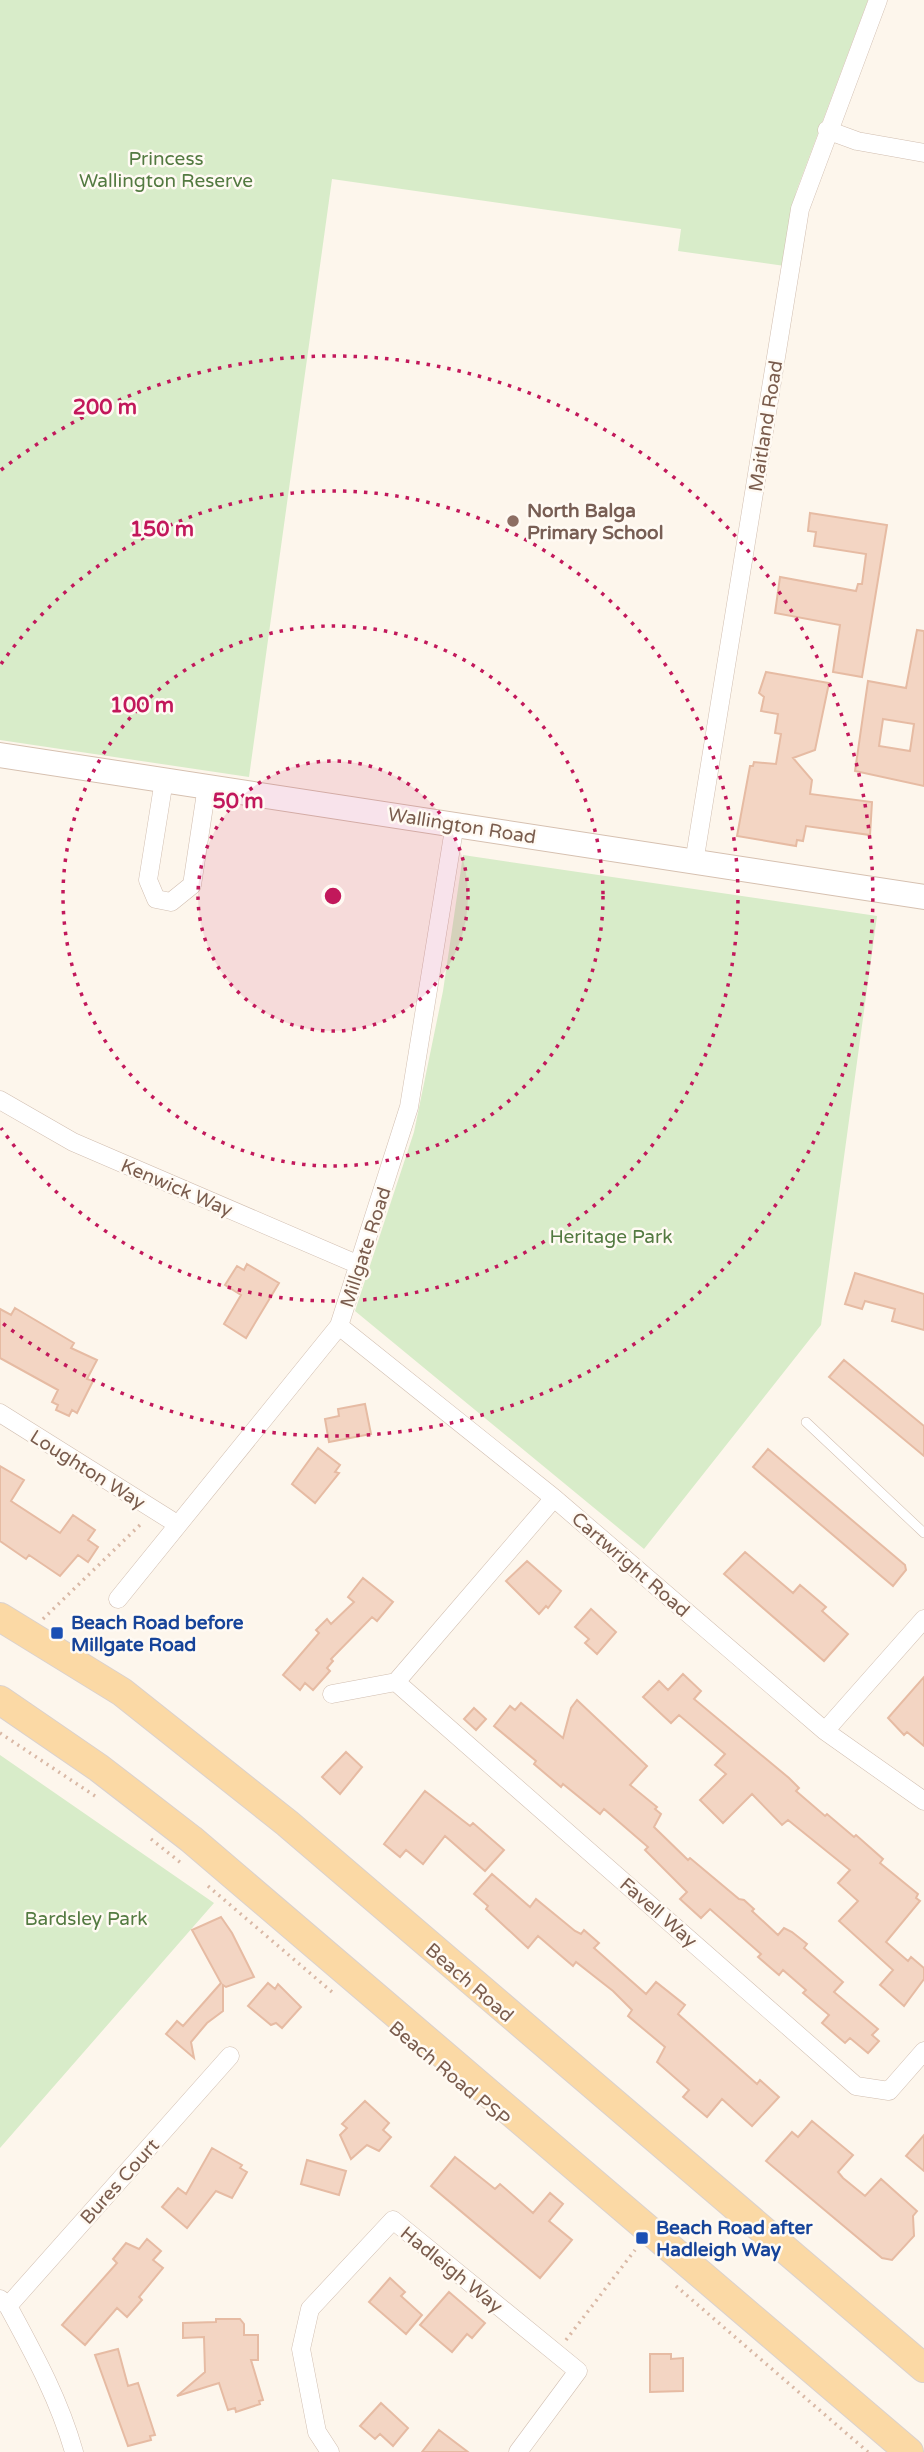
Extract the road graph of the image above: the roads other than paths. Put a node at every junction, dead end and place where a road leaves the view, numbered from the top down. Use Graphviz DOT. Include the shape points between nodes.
graph roads {
  1 [pos="878,0"];
  2 [pos="827,130"];
  3 [pos="924,153"];
  4 [pos="0,755"];
  5 [pos="164,780"];
  6 [pos="207,786"];
  7 [pos="454,823"];
  8 [pos="694,863"];
  9 [pos="924,897"];
  10 [pos="0,1100"];
  11 [pos="359,1265"];
  12 [pos="340,1326"];
  13 [pos="0,1413"];
  14 [pos="806,1422"];
  15 [pos="554,1498"];
  16 [pos="177,1524"];
  17 [pos="924,1533"];
  18 [pos="118,1599"];
  19 [pos="0,1616"];
  20 [pos="924,1619"];
  21 [pos="396,1682"];
  22 [pos="332,1694"];
  23 [pos="0,1700"];
  24 [pos="825,1731"];
  25 [pos="924,1801"];
  26 [pos="924,2051"];
  27 [pos="230,2056"];
  28 [pos="4,2303"];
  29 [pos="924,2368"];
  30 [pos="74,2452"];
  31 [pos="330,2452"];
  32 [pos="518,2452"];
  33 [pos="909,2452"];
  1 -- 2 [label="street, Maitland Road"];
  2 -- 3 [label="street" via="857,141"];
  2 -- 8 [label="street, Maitland Road" via="800,209"];
  4 -- 5 [label="street, Wallington Road"];
  5 -- 6 [label="street, Wallington Road"];
  5 -- 6 [label="street" via="148,880 156,900 171,902 192,885"];
  6 -- 7 [label="street, Wallington Road"];
  7 -- 8 [label="street, Wallington Road"];
  7 -- 11 [label="street, Millgate Road" via="410,1107"];
  8 -- 9 [label="street, Wallington Road"];
  10 -- 11 [label="street, Kenwick Way" via="73,1142"];
  11 -- 12 [label="street, Millgate Road"];
  12 -- 15 [label="street, Cartwright Road"];
  12 -- 16 [label="street, Millgate Road"];
  13 -- 16 [label="street, Loughton Way"];
  14 -- 17 [label="lane"];
  15 -- 21 [label="street"];
  15 -- 24 [label="street, Cartwright Road"];
  16 -- 18 [label="street, Millgate Road"];
  19 -- 29 [label="main road, Beach Road" via="122,1692 287,1823"];
  20 -- 24 [label="street"];
  21 -- 22 [label="street"];
  21 -- 26 [label="street, Favell Way" via="856,2086 889,2091"];
  23 -- 33 [label="main road" via="191,1839"];
  24 -- 25 [label="street, Cartwright Road"];
  27 -- 28 [label="street, Bures Court"];
  28 -- 30 [label="street" via="46,2374"];
  31 -- 32 [label="street, Hadleigh Way" via="317,2432 301,2350 310,2309 393,2220 578,2371"];
}
